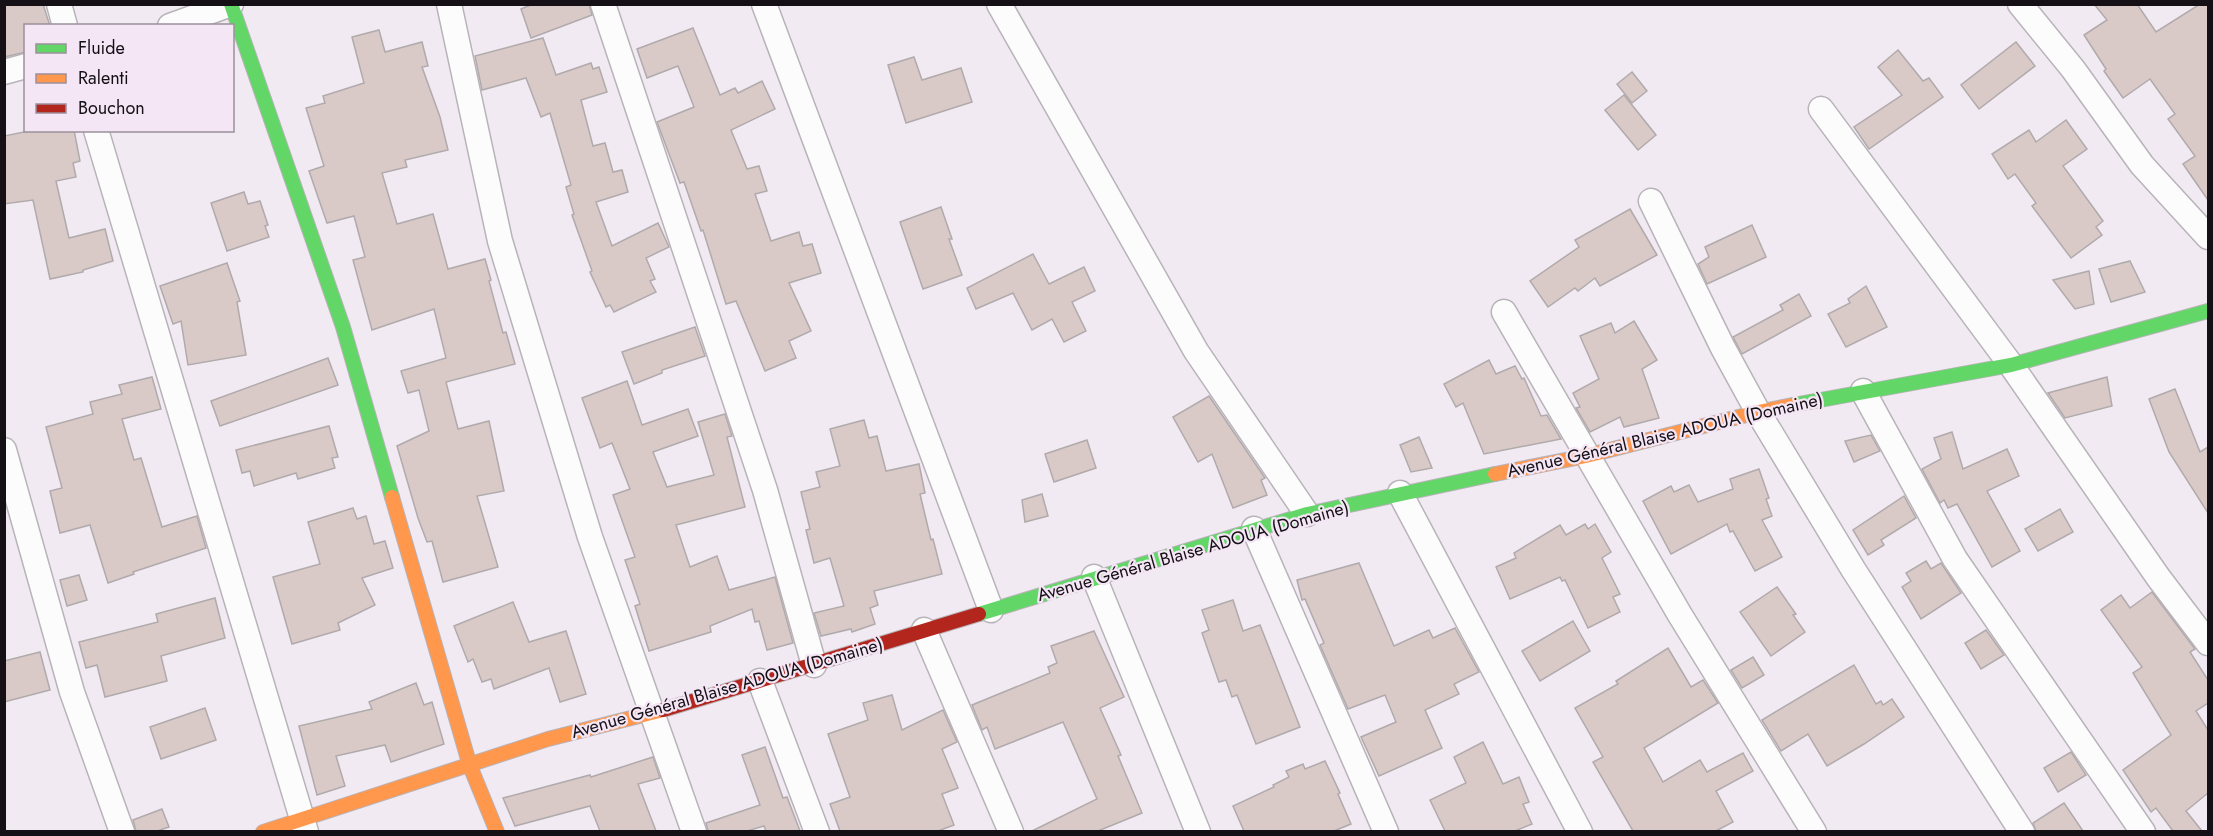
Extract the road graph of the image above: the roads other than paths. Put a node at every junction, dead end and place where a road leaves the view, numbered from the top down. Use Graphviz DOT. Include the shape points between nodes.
graph roads {
  1 [pos="59,4"];
  2 [pos="449,4"];
  3 [pos="603,4"];
  4 [pos="764,4"];
  5 [pos="999,4"];
  6 [pos="2020,4"];
  7 [pos="231,5"];
  8 [pos="64,24"];
  9 [pos="176,24"];
  10 [pos="24,67"];
  11 [pos="4,72"];
  12 [pos="1821,109"];
  13 [pos="97,132"];
  14 [pos="1651,201"];
  15 [pos="2208,237"];
  16 [pos="2208,311"];
  17 [pos="1504,312"];
  18 [pos="2011,365"];
  19 [pos="1863,391"];
  20 [pos="1758,412"];
  21 [pos="4,450"];
  22 [pos="1586,456"];
  23 [pos="1400,493"];
  24 [pos="1307,514"];
  25 [pos="1254,530"];
  26 [pos="1094,578"];
  27 [pos="991,610"];
  28 [pos="924,630"];
  29 [pos="2208,643"];
  30 [pos="814,665"];
  31 [pos="760,681"];
  32 [pos="653,713"];
  33 [pos="470,766"];
  34 [pos="304,825"];
  35 [pos="122,831"];
  36 [pos="263,831"];
  37 [pos="496,831"];
  38 [pos="694,831"];
  39 [pos="817,831"];
  40 [pos="1011,831"];
  41 [pos="1198,831"];
  42 [pos="1386,831"];
  43 [pos="1580,831"];
  44 [pos="1814,831"];
  45 [pos="2022,831"];
  46 [pos="2143,831"];
  1 -- 8 [label="street"];
  2 -- 32 [label="street" via="500,241 591,537"];
  3 -- 30 [label="street" via="765,490"];
  4 -- 27 [label="street"];
  5 -- 24 [label="street" via="1196,351"];
  6 -- 15 [label="street" via="2142,165"];
  7 -- 9 [label="street"];
  7 -- 33 [label="street" via="343,327"];
  10 -- 11 [label="street"];
  12 -- 18 [label="street"];
  13 -- 34 [label="street"];
  14 -- 20 [label="street"];
  16 -- 18 [label="street, Avenue Général Blaise ADOUA (Domaine)"];
  17 -- 22 [label="street"];
  18 -- 19 [label="street, Avenue Général Blaise ADOUA (Domaine)"];
  18 -- 29 [label="street" via="2158,578"];
  19 -- 20 [label="street, Avenue Général Blaise ADOUA (Domaine)"];
  19 -- 46 [label="street" via="1955,559"];
  20 -- 22 [label="street, Avenue Général Blaise ADOUA (Domaine)"];
  20 -- 45 [label="street" via="1853,569"];
  21 -- 35 [label="street" via="72,692"];
  22 -- 23 [label="street, Avenue Général Blaise ADOUA (Domaine)"];
  22 -- 44 [label="street"];
  23 -- 24 [label="street, Avenue Général Blaise ADOUA (Domaine)"];
  23 -- 43 [label="street"];
  24 -- 25 [label="street, Avenue Général Blaise ADOUA (Domaine)"];
  25 -- 26 [label="street, Avenue Général Blaise ADOUA (Domaine)"];
  25 -- 42 [label="street"];
  26 -- 27 [label="street, Avenue Général Blaise ADOUA (Domaine)"];
  26 -- 41 [label="street"];
  27 -- 28 [label="street, Avenue Général Blaise ADOUA (Domaine)"];
  28 -- 30 [label="street, Avenue Général Blaise ADOUA (Domaine)"];
  28 -- 40 [label="street"];
  30 -- 31 [label="street, Avenue Général Blaise ADOUA (Domaine)"];
  31 -- 32 [label="street, Avenue Général Blaise ADOUA (Domaine)"];
  31 -- 39 [label="street"];
  32 -- 33 [label="street, Avenue Général Blaise ADOUA (Domaine)" via="548,739"];
  32 -- 38 [label="street"];
  33 -- 34 [label="street, Avenue Général Blaise ADOUA (Domaine)"];
  33 -- 37 [label="street"];
  34 -- 36 [label="street, Avenue Général Blaise ADOUA (Domaine)"];
}
